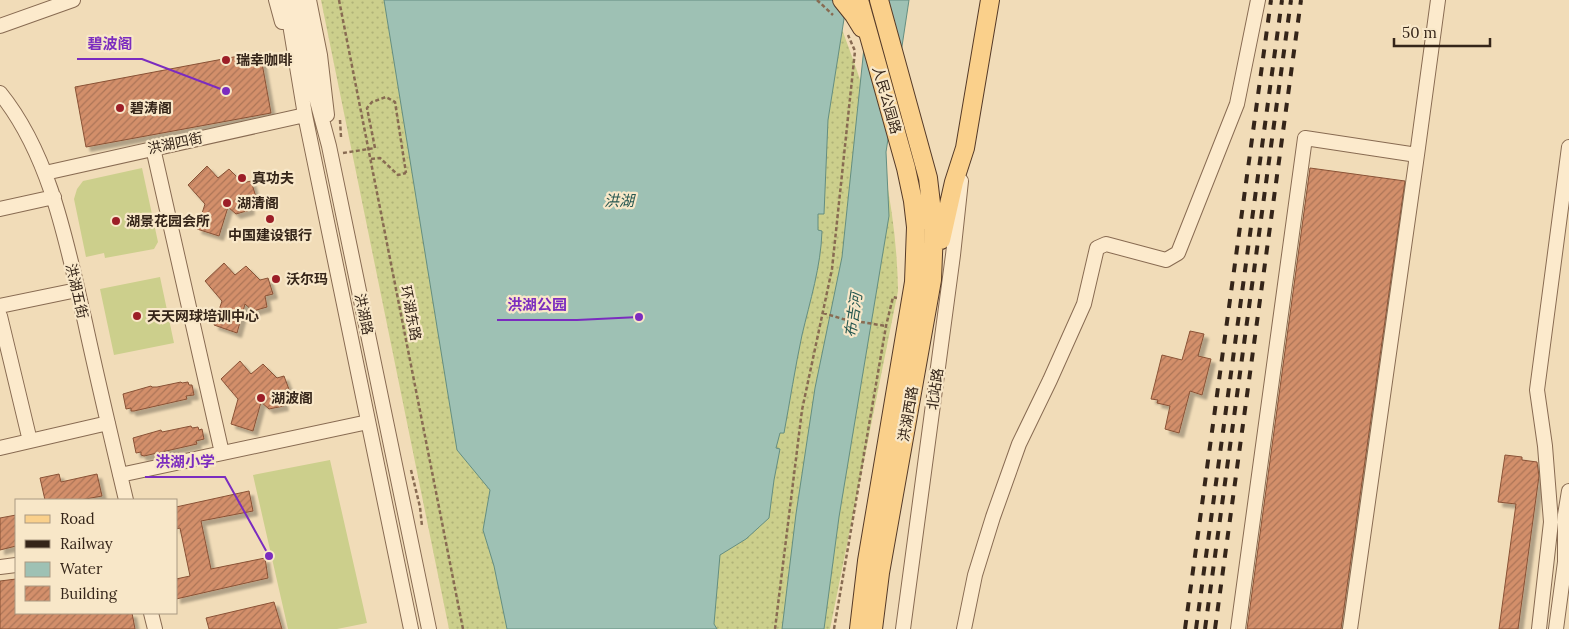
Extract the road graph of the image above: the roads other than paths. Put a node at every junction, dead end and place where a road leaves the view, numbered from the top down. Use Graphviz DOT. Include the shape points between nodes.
graph roads {
  1 [pos="73,0"];
  2 [pos="276,0"];
  3 [pos="286,0"];
  4 [pos="296,0"];
  5 [pos="309,0"];
  6 [pos="842,0"];
  7 [pos="859,0"];
  8 [pos="879,0"];
  9 [pos="990,0"];
  10 [pos="1258,0"];
  11 [pos="1438,0"];
  12 [pos="0,26"];
  13 [pos="872,45"];
  14 [pos="0,93"];
  15 [pos="305,114"];
  16 [pos="329,146"];
  17 [pos="1569,147"];
  18 [pos="153,148"];
  19 [pos="965,148"];
  20 [pos="1417,155"];
  21 [pos="1568,162"];
  22 [pos="45,173"];
  23 [pos="54,197"];
  24 [pos="932,199"];
  25 [pos="913,200"];
  26 [pos="0,209"];
  27 [pos="932,280"];
  28 [pos="77,290"];
  29 [pos="0,306"];
  30 [pos="0,316"];
  31 [pos="368,422"];
  32 [pos="108,423"];
  33 [pos="30,441"];
  34 [pos="0,448"];
  35 [pos="222,453"];
  36 [pos="120,475"];
  37 [pos="1569,491"];
  38 [pos="126,499"];
  39 [pos="1567,510"];
  40 [pos="15,565"];
  41 [pos="0,567"];
  42 [pos="151,614"];
  43 [pos="155,629"];
  44 [pos="411,629"];
  45 [pos="429,629"];
  46 [pos="859,629"];
  47 [pos="872,629"];
  48 [pos="902,629"];
  49 [pos="964,629"];
  50 [pos="1238,629"];
  51 [pos="1350,629"];
  52 [pos="1539,629"];
  53 [pos="1556,629"];
  1 -- 12 [label="street"];
  2 -- 15 [label="street"];
  3 -- 15 [label="street, 洪湖路"];
  4 -- 16 [label="street, 洪湖路"];
  5 -- 16 [label="street" via="327,103"];
  6 -- 13 [label="main road"];
  7 -- 13 [label="main road, 人民公园路"];
  8 -- 24 [label="main road, 人民公园路"];
  9 -- 19 [label="main road"];
  10 -- 49 [label="street" via="1236,104 1178,253 1166,260 1106,244 1096,248 1084,304 1019,444 975,575"];
  11 -- 20 [label="street"];
  13 -- 25 [label="main road, 人民公园路"];
  14 -- 22 [label="street, 洪湖五街" via="32,144"];
  15 -- 18 [label="street, 洪湖四街"];
  15 -- 31 [label="street, 洪湖路"];
  16 -- 45 [label="street, 洪湖路"];
  17 -- 21 [label="street"];
  18 -- 22 [label="street, 洪湖四街"];
  18 -- 35 [label="street"];
  19 -- 27 [label="main road"];
  19 -- 48 [label="street, 北站路"];
  20 -- 50 [label="street" via="1305,138"];
  20 -- 51 [label="street"];
  21 -- 52 [label="street" via="1537,390 1551,522"];
  22 -- 23 [label="street, 洪湖五街"];
  23 -- 26 [label="street"];
  23 -- 28 [label="street, 洪湖五街"];
  24 -- 27 [label="main road, 洪湖西路"];
  25 -- 46 [label="main road, 洪湖西路" via="916,227 914,282 867,561"];
  27 -- 47 [label="main road, 洪湖西路"];
  28 -- 29 [label="street"];
  28 -- 32 [label="street, 洪湖五街"];
  30 -- 33 [label="street"];
  31 -- 35 [label="street"];
  31 -- 44 [label="street, 洪湖路"];
  32 -- 33 [label="street"];
  32 -- 36 [label="street, 洪湖五街"];
  33 -- 34 [label="street"];
  35 -- 36 [label="street"];
  36 -- 38 [label="street, 洪湖五街"];
  37 -- 39 [label="street"];
  39 -- 53 [label="street" via="1565,562"];
  40 -- 41 [label="street"];
  42 -- 43 [label="street"];
}
